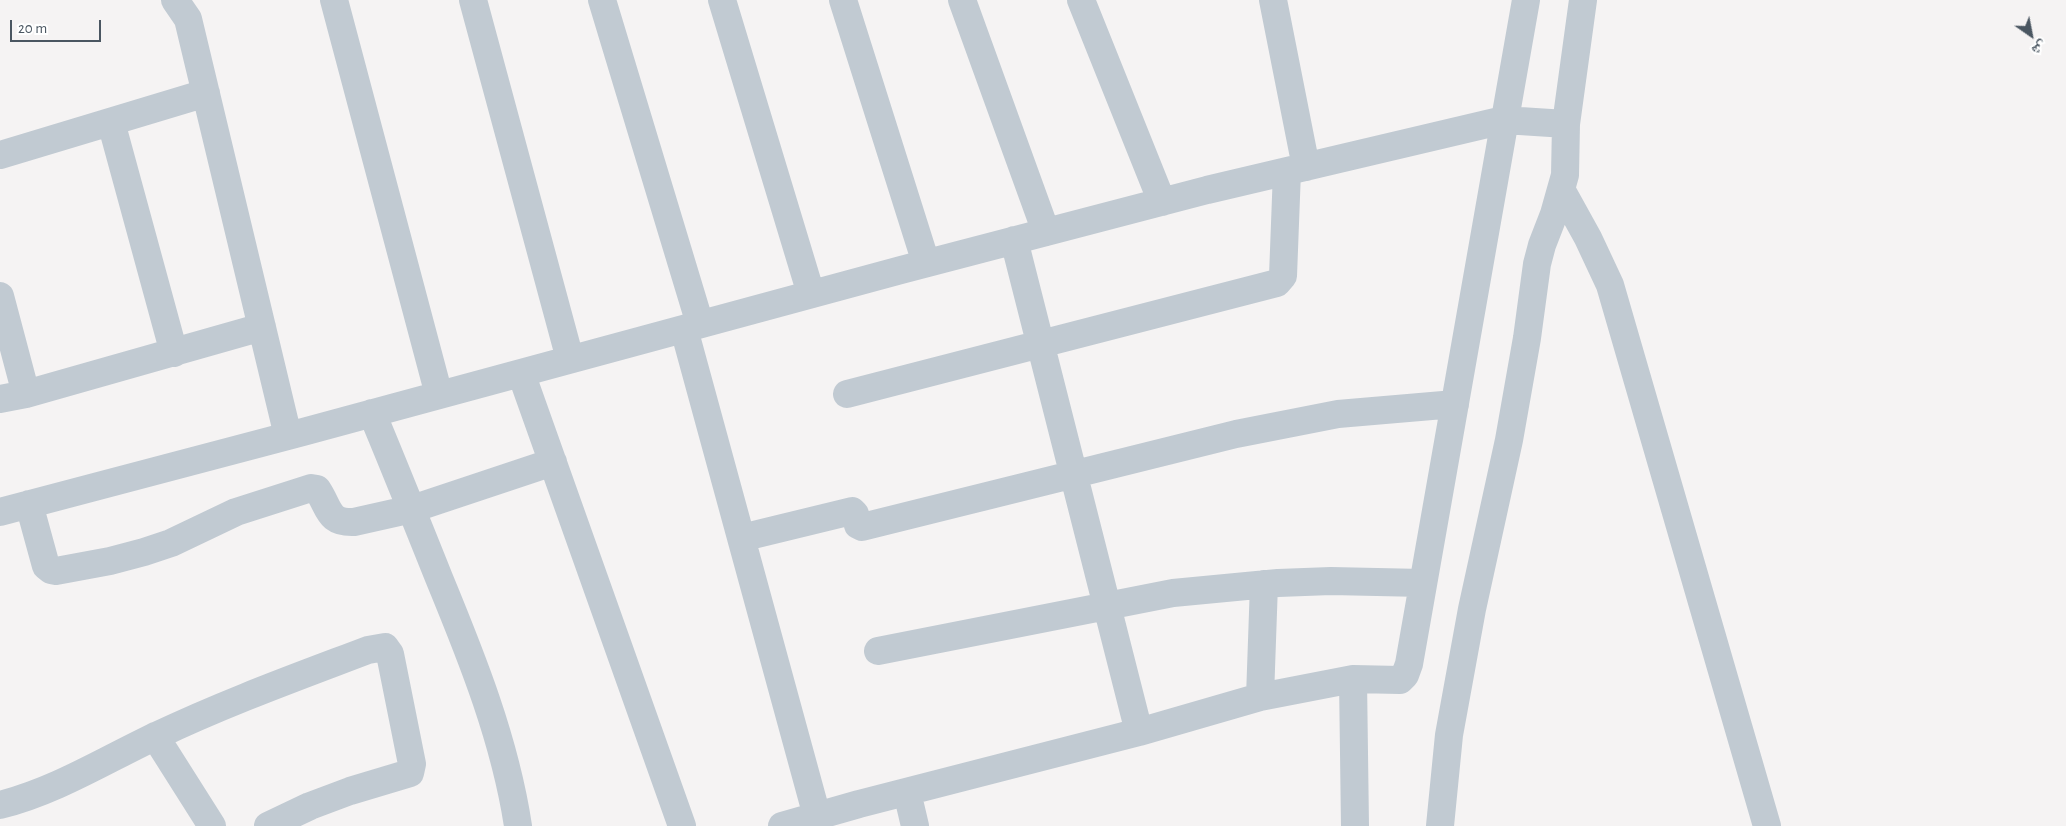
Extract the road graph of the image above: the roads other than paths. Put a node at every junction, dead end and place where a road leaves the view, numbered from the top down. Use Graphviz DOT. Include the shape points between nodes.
graph roads {
  1 [pos="175,0"];
  2 [pos="334,0"];
  3 [pos="473,0"];
  4 [pos="602,0"];
  5 [pos="722,0"];
  6 [pos="843,0"];
  7 [pos="962,0"];
  8 [pos="1082,0"];
  9 [pos="1273,0"];
  10 [pos="1526,0"];
  11 [pos="1583,0"];
  12 [pos="206,93"];
  13 [pos="1511,120"];
  14 [pos="110,122"];
  15 [pos="1558,124"];
  16 [pos="0,155"];
  17 [pos="1296,169"];
  18 [pos="1562,191"];
  19 [pos="1162,202"];
  20 [pos="1046,232"];
  21 [pos="1014,240"];
  22 [pos="926,263"];
  23 [pos="811,294"];
  24 [pos="0,296"];
  25 [pos="692,326"];
  26 [pos="262,327"];
  27 [pos="1040,343"];
  28 [pos="174,353"];
  29 [pos="570,359"];
  30 [pos="521,373"];
  31 [pos="847,394"];
  32 [pos="439,395"];
  33 [pos="13,397"];
  34 [pos="1455,404"];
  35 [pos="372,413"];
  36 [pos="288,436"];
  37 [pos="553,462"];
  38 [pos="1073,476"];
  39 [pos="29,504"];
  40 [pos="412,509"];
  41 [pos="0,512"];
  42 [pos="741,538"];
  43 [pos="1423,583"];
  44 [pos="1264,584"];
  45 [pos="1107,606"];
  46 [pos="878,651"];
  47 [pos="1353,679"];
  48 [pos="1260,697"];
  49 [pos="1139,732"];
  50 [pos="155,736"];
  51 [pos="907,792"];
  52 [pos="0,805"];
  53 [pos="817,816"];
  54 [pos="207,824"];
  55 [pos="268,826"];
  56 [pos="518,826"];
  57 [pos="682,826"];
  58 [pos="782,826"];
  59 [pos="915,826"];
  60 [pos="1355,826"];
  61 [pos="1440,826"];
  62 [pos="1767,826"];
  1 -- 12 [label="street" via="188,19"];
  2 -- 32 [label="street"];
  3 -- 29 [label="street"];
  4 -- 25 [label="street"];
  5 -- 23 [label="street"];
  6 -- 22 [label="street"];
  7 -- 20 [label="street"];
  8 -- 19 [label="street"];
  9 -- 17 [label="street"];
  10 -- 13 [label="street"];
  11 -- 15 [label="street"];
  12 -- 14 [label="street"];
  12 -- 26 [label="street"];
  13 -- 15 [label="street"];
  13 -- 17 [label="street"];
  13 -- 34 [label="street"];
  14 -- 16 [label="street"];
  14 -- 28 [label="street"];
  15 -- 18 [label="street" via="1566,160"];
  17 -- 19 [label="street"];
  17 -- 27 [label="street" via="1283,276 1276,283"];
  18 -- 61 [label="street" via="1537,264 1509,440 1472,609 1449,735"];
  18 -- 62 [label="street" via="1610,285"];
  19 -- 20 [label="street"];
  20 -- 21 [label="street"];
  21 -- 22 [label="street"];
  21 -- 27 [label="street"];
  22 -- 23 [label="street"];
  23 -- 25 [label="street"];
  24 -- 33 [label="street"];
  25 -- 29 [label="street"];
  25 -- 42 [label="street"];
  26 -- 28 [label="street"];
  26 -- 36 [label="street"];
  27 -- 31 [label="street"];
  27 -- 38 [label="street"];
  28 -- 33 [label="street"];
  29 -- 30 [label="street"];
  30 -- 32 [label="street"];
  30 -- 37 [label="street"];
  32 -- 35 [label="street"];
  34 -- 38 [label="street" via="1347,414 1294,423 1236,434"];
  34 -- 43 [label="street"];
  35 -- 36 [label="street"];
  35 -- 40 [label="street"];
  36 -- 39 [label="street"];
  37 -- 40 [label="street"];
  37 -- 57 [label="street"];
  38 -- 42 [label="street" via="862,527 852,511"];
  38 -- 45 [label="street"];
  39 -- 40 [label="street" via="46,566 56,571 144,552 236,512 310,488 317,489 334,519 344,523"];
  39 -- 41 [label="street"];
  40 -- 56 [label="street" via="458,623 498,736"];
  42 -- 53 [label="street"];
  43 -- 44 [label="street" via="1331,581"];
  43 -- 47 [label="street" via="1409,664 1403,678 1393,681"];
  44 -- 45 [label="street" via="1172,594"];
  44 -- 48 [label="street"];
  45 -- 46 [label="street"];
  45 -- 49 [label="street"];
  47 -- 48 [label="street"];
  47 -- 60 [label="street"];
  48 -- 49 [label="street"];
  49 -- 51 [label="street"];
  50 -- 52 [label="street" via="56,786"];
  50 -- 54 [label="street"];
  50 -- 55 [label="street" via="280,683 368,650 385,647 390,654 412,764 410,773 350,790"];
  51 -- 53 [label="street"];
  51 -- 59 [label="street"];
  53 -- 58 [label="street"];
}
